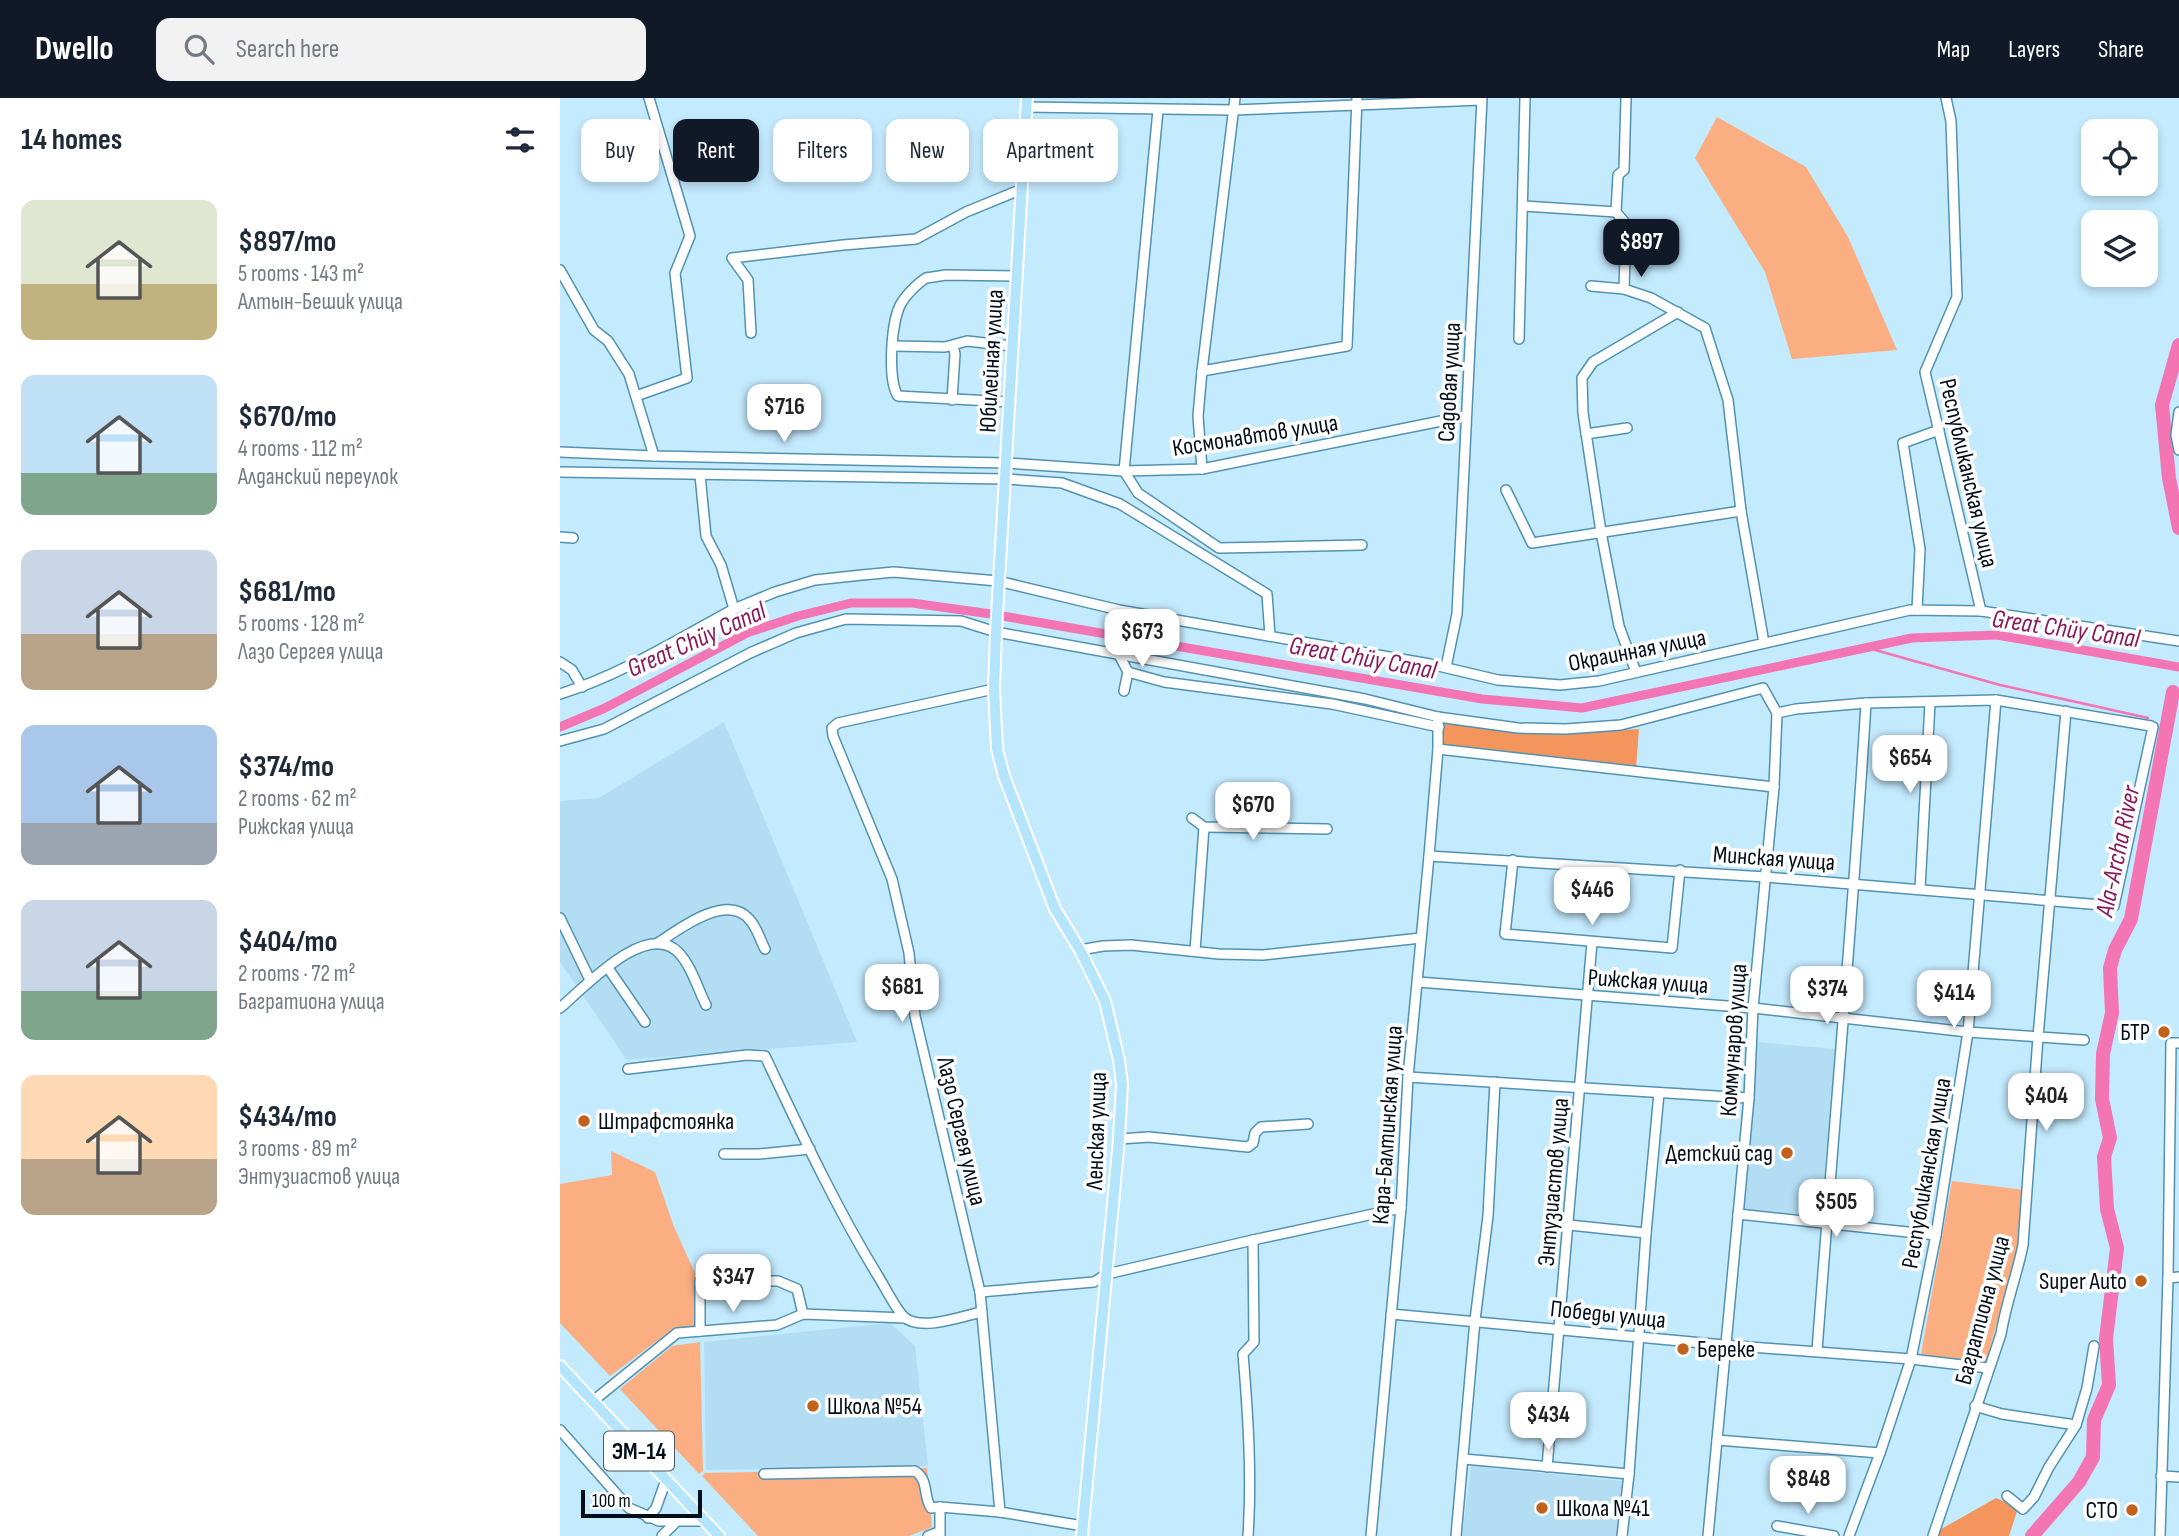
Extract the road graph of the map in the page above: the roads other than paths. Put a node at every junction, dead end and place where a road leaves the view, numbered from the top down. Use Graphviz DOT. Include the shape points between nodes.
graph roads {
  1 [pos="649,98"];
  2 [pos="1235,98"];
  3 [pos="1525,98"];
  4 [pos="1626,98"];
  5 [pos="1945,98"];
  6 [pos="1481,99"];
  7 [pos="1356,101"];
  8 [pos="1026,103"];
  9 [pos="1157,110"];
  10 [pos="1233,110"];
  11 [pos="1022,189"];
  12 [pos="1523,206"];
  13 [pos="1616,212"];
  14 [pos="560,270"];
  15 [pos="1016,276"];
  16 [pos="1591,286"];
  17 [pos="1624,289"];
  18 [pos="1678,312"];
  19 [pos="751,333"];
  20 [pos="1519,339"];
  21 [pos="893,345"];
  22 [pos="953,345"];
  23 [pos="1012,345"];
  24 [pos="1202,371"];
  25 [pos="636,396"];
  26 [pos="952,400"];
  27 [pos="1010,402"];
  28 [pos="2179,412"];
  29 [pos="1466,416"];
  30 [pos="1627,428"];
  31 [pos="1939,430"];
  32 [pos="1586,434"];
  33 [pos="2179,450"];
  34 [pos="560,452"];
  35 [pos="654,456"];
  36 [pos="1007,463"];
  37 [pos="1202,469"];
  38 [pos="1124,471"];
  39 [pos="560,472"];
  40 [pos="700,475"];
  41 [pos="1006,479"];
  42 [pos="1506,490"];
  43 [pos="1741,510"];
  44 [pos="1601,532"];
  45 [pos="560,537"];
  46 [pos="573,538"];
  47 [pos="1362,545"];
  48 [pos="998,583"];
  49 [pos="734,609"];
  50 [pos="1917,610"];
  51 [pos="1980,611"];
  52 [pos="996,629"];
  53 [pos="1270,636"];
  54 [pos="2179,641"];
  55 [pos="1764,643"];
  56 [pos="1118,653"];
  57 [pos="560,662"];
  58 [pos="1446,667"];
  59 [pos="1128,672"];
  60 [pos="1636,673"];
  61 [pos="582,687"];
  62 [pos="994,689"];
  63 [pos="1124,691"];
  64 [pos="560,694"];
  65 [pos="1996,700"];
  66 [pos="1866,703"];
  67 [pos="1930,703"];
  68 [pos="2066,710"];
  69 [pos="1777,713"];
  70 [pos="1439,722"];
  71 [pos="560,741"];
  72 [pos="1438,749"];
  73 [pos="1774,787"];
  74 [pos="1192,818"];
  75 [pos="1203,827"];
  76 [pos="1327,829"];
  77 [pos="1429,856"];
  78 [pos="1513,860"];
  79 [pos="1680,870"];
  80 [pos="1766,877"];
  81 [pos="1855,884"];
  82 [pos="1920,889"];
  83 [pos="1981,895"];
  84 [pos="2050,901"];
  85 [pos="560,918"];
  86 [pos="1421,939"];
  87 [pos="1592,942"];
  88 [pos="659,943"];
  89 [pos="765,949"];
  90 [pos="1080,950"];
  91 [pos="1195,951"];
  92 [pos="608,968"];
  93 [pos="590,980"];
  94 [pos="1418,982"];
  95 [pos="1588,997"];
  96 [pos="706,1005"];
  97 [pos="560,1008"];
  98 [pos="1753,1008"];
  99 [pos="1843,1017"];
  100 [pos="645,1022"];
  101 [pos="1968,1032"];
  102 [pos="2038,1037"];
  103 [pos="2084,1040"];
  104 [pos="2175,1043"];
  105 [pos="628,1069"];
  106 [pos="1408,1077"];
  107 [pos="1495,1082"];
  108 [pos="1581,1087"];
  109 [pos="1659,1093"];
  110 [pos="1749,1098"];
  111 [pos="1308,1124"];
  112 [pos="1119,1139"];
  113 [pos="810,1149"];
  114 [pos="724,1154"];
  115 [pos="1401,1208"];
  116 [pos="1738,1214"];
  117 [pos="1826,1223"];
  118 [pos="1569,1225"];
  119 [pos="1646,1233"];
  120 [pos="1937,1235"];
  121 [pos="1253,1240"];
  122 [pos="1107,1274"];
  123 [pos="2179,1277"];
  124 [pos="2168,1278"];
  125 [pos="980,1292"];
  126 [pos="982,1312"];
  127 [pos="803,1314"];
  128 [pos="1391,1314"];
  129 [pos="905,1318"];
  130 [pos="1475,1321"];
  131 [pos="1560,1328"];
  132 [pos="700,1331"];
  133 [pos="1638,1336"];
  134 [pos="1724,1345"];
  135 [pos="2094,1346"];
  136 [pos="1817,1351"];
  137 [pos="1911,1359"];
  138 [pos="560,1366"];
  139 [pos="1988,1368"];
  140 [pos="593,1401"];
  141 [pos="1975,1406"];
  142 [pos="2076,1424"];
  143 [pos="560,1430"];
  144 [pos="1717,1440"];
  145 [pos="1880,1453"];
  146 [pos="1464,1460"];
  147 [pos="1547,1467"];
  148 [pos="764,1474"];
  149 [pos="1629,1474"];
  150 [pos="2161,1476"];
  151 [pos="2179,1477"];
  152 [pos="666,1480"];
  153 [pos="2007,1496"];
  154 [pos="940,1507"];
  155 [pos="1000,1512"];
  156 [pos="648,1517"];
  157 [pos="705,1521"];
  158 [pos="676,1522"];
  159 [pos="1777,1526"];
  160 [pos="1082,1531"];
  161 [pos="939,1534"];
  162 [pos="662,1536"];
  163 [pos="719,1536"];
  164 [pos="928,1536"];
  165 [pos="1248,1536"];
  166 [pos="1371,1536"];
  167 [pos="1456,1536"];
  168 [pos="1622,1536"];
  169 [pos="1708,1536"];
  170 [pos="1834,1536"];
  171 [pos="1849,1536"];
  172 [pos="1933,1536"];
  173 [pos="2160,1536"];
  1 -- 25 [label="street" via="690,236 675,273 687,378"];
  2 -- 10 [label="street"];
  3 -- 12 [label="street"];
  4 -- 13 [label="street" via="1624,170 1618,175"];
  5 -- 31 [label="street, Республиканская улица" via="1951,121 1957,297 1925,372"];
  6 -- 7 [label="street"];
  6 -- 29 [label="street, Садовая улица"];
  7 -- 10 [label="street"];
  7 -- 24 [label="street" via="1347,346"];
  8 -- 9 [label="street"];
  8 -- 11 [label="main road, Юбилейная улица"];
  9 -- 10 [label="street"];
  9 -- 38 [label="street"];
  10 -- 24 [label="street"];
  11 -- 15 [label="main road, Юбилейная улица"];
  11 -- 19 [label="street" via="916,239 732,258 748,280"];
  12 -- 13 [label="street"];
  12 -- 20 [label="street"];
  13 -- 17 [label="street" via="1626,224"];
  14 -- 25 [label="street" via="594,330 608,341 629,374"];
  15 -- 21 [label="street" via="926,278 900,306"];
  15 -- 23 [label="main road, Юбилейная улица"];
  16 -- 17 [label="street"];
  17 -- 18 [label="street"];
  18 -- 32 [label="street" via="1594,362 1582,378"];
  18 -- 43 [label="street" via="1705,328 1709,340 1728,400"];
  21 -- 22 [label="street"];
  21 -- 26 [label="street" via="893,387 898,396"];
  22 -- 23 [label="street" via="967,341"];
  22 -- 26 [label="street"];
  23 -- 27 [label="main road, Юбилейная улица"];
  24 -- 37 [label="street" via="1198,416"];
  25 -- 35 [label="street"];
  26 -- 27 [label="street"];
  27 -- 36 [label="main road, Юбилейная улица"];
  28 -- 33 [label="street"];
  29 -- 37 [label="street, Космонавтов улица"];
  29 -- 58 [label="street, Садовая улица" via="1457,614"];
  30 -- 32 [label="street"];
  31 -- 50 [label="street" via="1903,443 1920,549"];
  31 -- 51 [label="street, Республиканская улица"];
  32 -- 44 [label="street"];
  34 -- 35 [label="street, Космонавтов улица"];
  35 -- 36 [label="street, Космонавтов улица"];
  36 -- 38 [label="street, Космонавтов улица"];
  36 -- 41 [label="main road, Юбилейная улица"];
  37 -- 38 [label="street, Космонавтов улица"];
  38 -- 47 [label="street" via="1138,493 1219,548"];
  39 -- 40 [label="street"];
  40 -- 41 [label="street"];
  40 -- 49 [label="street" via="706,536 721,565"];
  41 -- 48 [label="main road, Юбилейная улица"];
  41 -- 53 [label="street" via="1062,483 1120,504 1267,594"];
  42 -- 44 [label="street" via="1532,543"];
  43 -- 44 [label="street"];
  43 -- 55 [label="street"];
  44 -- 60 [label="street" via="1619,626"];
  45 -- 46 [label="street"];
  48 -- 49 [label="street, Окраинная улица" via="894,572 862,575 815,580"];
  48 -- 52 [label="main road, Юбилейная улица"];
  48 -- 53 [label="street, Окраинная улица"];
  49 -- 61 [label="street, Окраинная улица"];
  50 -- 51 [label="street, Окраинная улица"];
  50 -- 55 [label="street, Окраинная улица"];
  51 -- 54 [label="street, Окраинная улица"];
  52 -- 56 [label="street"];
  52 -- 62 [label="main road, Ленская улица"];
  52 -- 71 [label="street" via="961,621 846,619 796,633 604,729"];
  53 -- 58 [label="street, Окраинная улица"];
  55 -- 60 [label="street, Окраинная улица"];
  56 -- 59 [label="street"];
  56 -- 70 [label="street" via="1365,699"];
  57 -- 61 [label="street" via="572,670"];
  58 -- 60 [label="street, Окраинная улица" via="1498,680 1560,685"];
  59 -- 63 [label="street"];
  59 -- 70 [label="street" via="1164,682"];
  61 -- 64 [label="street, Окраинная улица"];
  62 -- 90 [label="main road, Ленская улица" via="997,749 1004,776 1055,909"];
  62 -- 125 [label="street, Лазо Сергея улица" via="832,728 892,879 909,953 915,1016"];
  65 -- 67 [label="street"];
  65 -- 68 [label="street"];
  65 -- 83 [label="street, Республиканская улица"];
  66 -- 67 [label="street"];
  66 -- 69 [label="street"];
  66 -- 81 [label="street"];
  67 -- 82 [label="street"];
  68 -- 84 [label="street, Багратиона улица"];
  68 -- 84 [label="street, Минская улица" via="2153,727 2114,906"];
  69 -- 70 [label="street" via="1763,688 1621,725 1566,729"];
  69 -- 73 [label="street, Коммунаров улица"];
  70 -- 72 [label="street, Кара-Балтинская улица"];
  72 -- 73 [label="street"];
  72 -- 77 [label="street, Кара-Балтинская улица"];
  73 -- 80 [label="street, Коммунаров улица"];
  74 -- 75 [label="street"];
  75 -- 76 [label="street"];
  75 -- 91 [label="street"];
  77 -- 78 [label="street, Минская улица"];
  77 -- 86 [label="street, Кара-Балтинская улица"];
  78 -- 79 [label="street, Минская улица"];
  78 -- 87 [label="street" via="1505,934"];
  79 -- 80 [label="street, Минская улица"];
  79 -- 87 [label="street" via="1672,948"];
  80 -- 81 [label="street, Минская улица"];
  80 -- 98 [label="street, Коммунаров улица"];
  81 -- 82 [label="street, Минская улица"];
  81 -- 99 [label="street"];
  82 -- 83 [label="street, Минская улица"];
  83 -- 84 [label="street, Минская улица"];
  83 -- 101 [label="street, Республиканская улица"];
  84 -- 102 [label="street, Багратиона улица"];
  85 -- 93 [label="street"];
  86 -- 91 [label="street" via="1263,955"];
  86 -- 94 [label="street, Кара-Балтинская улица"];
  87 -- 95 [label="street, Энтузиастов улица"];
  88 -- 89 [label="street" via="697,917 724,911 749,919"];
  88 -- 92 [label="street" via="646,944"];
  88 -- 96 [label="street" via="679,954"];
  90 -- 91 [label="street" via="1131,945"];
  90 -- 112 [label="main road, Ленская улица" via="1105,1001 1115,1037 1122,1084"];
  92 -- 93 [label="street"];
  92 -- 100 [label="street"];
  93 -- 97 [label="street"];
  94 -- 95 [label="street, Рижская улица"];
  94 -- 106 [label="street, Кара-Балтинская улица"];
  95 -- 98 [label="street, Рижская улица"];
  95 -- 108 [label="street, Энтузиастов улица"];
  98 -- 99 [label="street, Рижская улица"];
  98 -- 110 [label="street, Коммунаров улица"];
  99 -- 101 [label="street, Рижская улица"];
  99 -- 117 [label="street"];
  101 -- 102 [label="street, Рижская улица"];
  101 -- 120 [label="street, Республиканская улица"];
  102 -- 103 [label="street, Рижская улица"];
  102 -- 139 [label="street, Багратиона улица" via="2023,1245"];
  104 -- 124 [label="street"];
  105 -- 113 [label="street" via="765,1056"];
  106 -- 107 [label="street"];
  106 -- 115 [label="street, Кара-Балтинская улица"];
  107 -- 108 [label="street"];
  107 -- 130 [label="street" via="1488,1216"];
  108 -- 109 [label="street"];
  108 -- 118 [label="street, Энтузиастов улица"];
  109 -- 110 [label="street"];
  109 -- 119 [label="street"];
  110 -- 116 [label="street, Коммунаров улица"];
  111 -- 112 [label="street" via="1261,1127 1248,1147 1149,1137"];
  112 -- 122 [label="main road, Ленская улица"];
  113 -- 114 [label="street"];
  113 -- 129 [label="street"];
  115 -- 121 [label="street"];
  115 -- 128 [label="street, Кара-Балтинская улица"];
  116 -- 117 [label="street"];
  116 -- 134 [label="street, Коммунаров улица"];
  117 -- 120 [label="street"];
  117 -- 136 [label="street"];
  118 -- 119 [label="street"];
  118 -- 131 [label="street, Энтузиастов улица"];
  119 -- 133 [label="street"];
  120 -- 137 [label="street, Республиканская улица"];
  121 -- 122 [label="street"];
  121 -- 165 [label="street" via="1254,1342 1243,1354 1249,1419"];
  122 -- 125 [label="street" via="1094,1282"];
  122 -- 160 [label="main road, Ленская улица"];
  123 -- 124 [label="street"];
  124 -- 150 [label="street"];
  125 -- 126 [label="street, Лазо Сергея улица"];
  126 -- 129 [label="street" via="936,1323"];
  126 -- 155 [label="street, Лазо Сергея улица"];
  127 -- 129 [label="street"];
  127 -- 132 [label="street" via="777,1325"];
  127 -- 132 [label="street" via="797,1289 778,1281 700,1280"];
  128 -- 130 [label="street, Победы улица"];
  128 -- 166 [label="street, Кара-Балтинская улица"];
  130 -- 131 [label="street, Победы улица"];
  130 -- 146 [label="street"];
  131 -- 133 [label="street, Победы улица"];
  131 -- 147 [label="street, Энтузиастов улица"];
  132 -- 140 [label="street" via="677,1333"];
  133 -- 134 [label="street, Победы улица"];
  133 -- 149 [label="street"];
  134 -- 136 [label="street, Победы улица"];
  134 -- 144 [label="street, Коммунаров улица"];
  135 -- 142 [label="street"];
  136 -- 137 [label="street, Победы улица"];
  137 -- 139 [label="street, Победы улица"];
  137 -- 145 [label="street, Республиканская улица"];
  138 -- 140 [label="main road, ЭМ-14"];
  139 -- 141 [label="street, Багратиона улица"];
  140 -- 152 [label="main road, ЭМ-14"];
  141 -- 142 [label="street"];
  141 -- 172 [label="street, Багратиона улица"];
  142 -- 153 [label="street" via="2023,1509"];
  143 -- 156 [label="street" via="629,1508"];
  144 -- 145 [label="street"];
  144 -- 169 [label="street, Коммунаров улица"];
  145 -- 171 [label="street, Республиканская улица"];
  146 -- 147 [label="street"];
  146 -- 167 [label="street"];
  147 -- 149 [label="street"];
  148 -- 154 [label="street" via="915,1471 926,1484 928,1505"];
  149 -- 168 [label="street"];
  150 -- 151 [label="street"];
  150 -- 173 [label="street"];
  152 -- 156 [label="street"];
  152 -- 157 [label="main road, ЭМ-14"];
  154 -- 155 [label="street"];
  154 -- 161 [label="street"];
  155 -- 160 [label="street"];
  156 -- 158 [label="street"];
  157 -- 158 [label="street"];
  157 -- 163 [label="main road, ЭМ-14"];
  158 -- 162 [label="street"];
  159 -- 170 [label="street"];
  161 -- 164 [label="street"];
}
